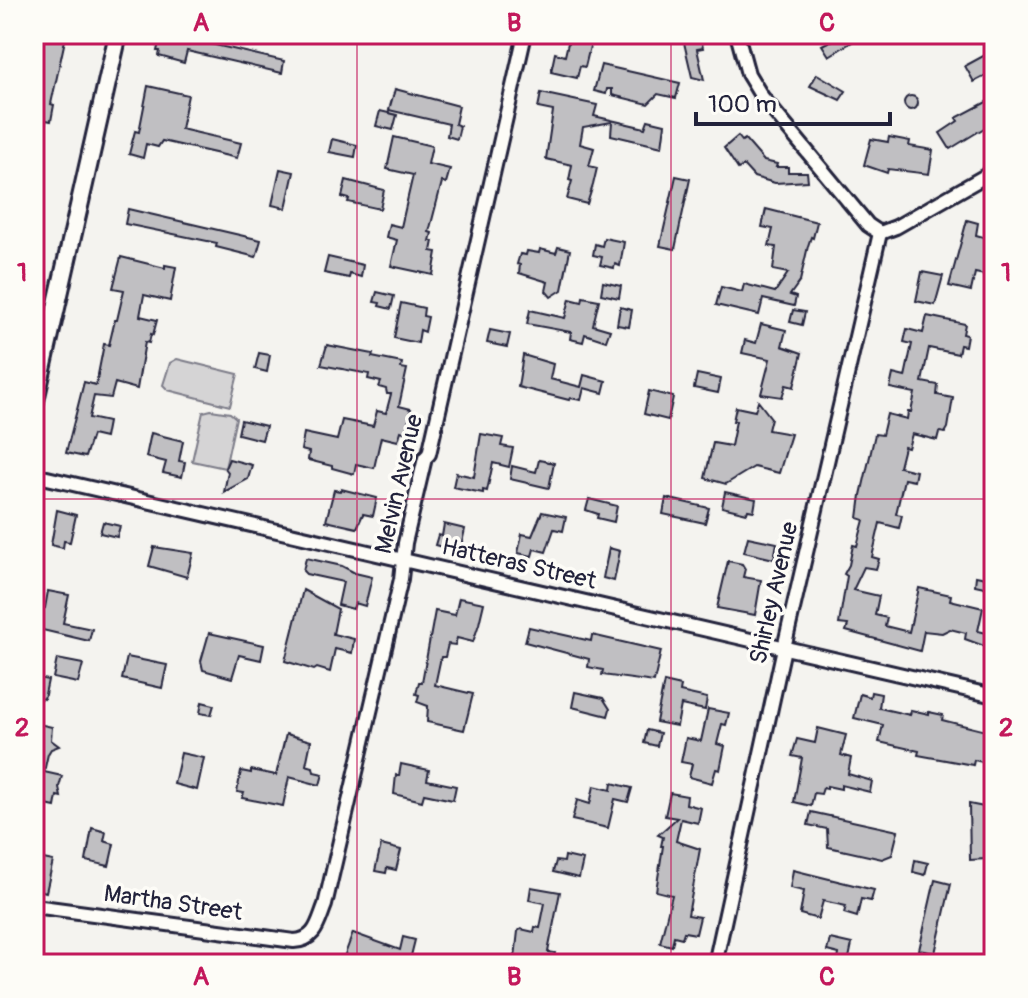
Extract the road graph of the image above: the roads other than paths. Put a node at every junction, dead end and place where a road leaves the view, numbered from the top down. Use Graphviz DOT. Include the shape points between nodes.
graph roads {
  1 [pos="118,34"];
  2 [pos="525,34"];
  3 [pos="737,34"];
  4 [pos="994,171"];
  5 [pos="880,233"];
  6 [pos="34,405"];
  7 [pos="34,475"];
  8 [pos="403,559"];
  9 [pos="784,648"];
  10 [pos="994,696"];
  11 [pos="34,906"];
  12 [pos="306,940"];
  13 [pos="715,964"];
  1 -- 6 [label="main road"];
  2 -- 8 [label="street, Melvin Avenue"];
  3 -- 5 [label="street" via="748,74 762,97"];
  4 -- 5 [label="street"];
  5 -- 9 [label="street, Shirley Avenue"];
  7 -- 8 [label="street, Hatteras Street"];
  8 -- 9 [label="street, Hatteras Street"];
  8 -- 12 [label="street, Melvin Avenue" via="325,905"];
  9 -- 10 [label="street, Hatteras Street"];
  9 -- 13 [label="street, Shirley Avenue"];
  11 -- 12 [label="street, Martha Street"];
}
